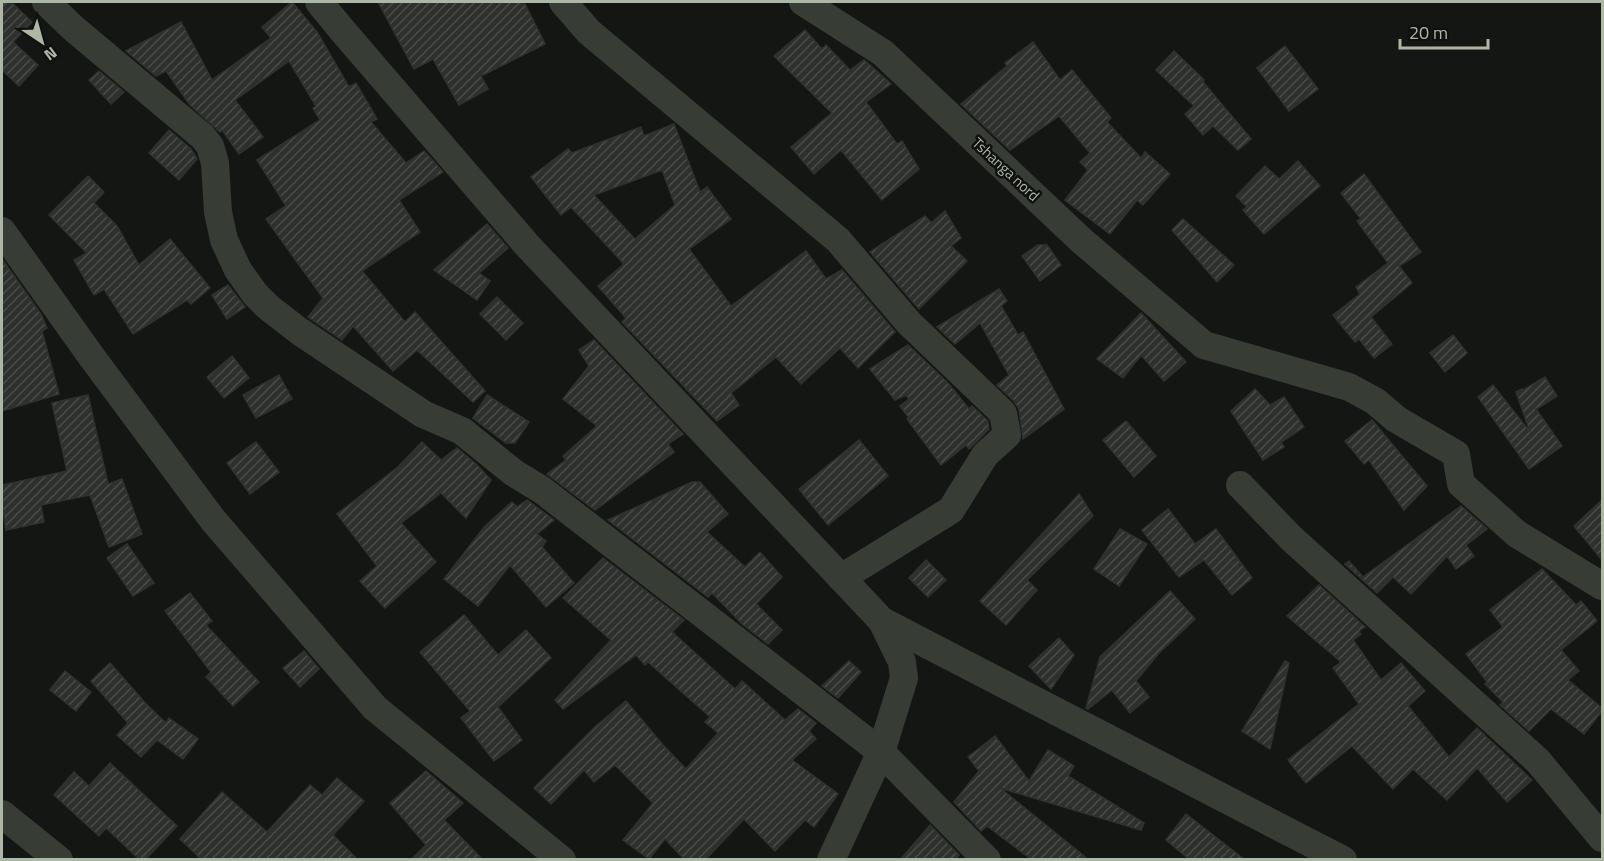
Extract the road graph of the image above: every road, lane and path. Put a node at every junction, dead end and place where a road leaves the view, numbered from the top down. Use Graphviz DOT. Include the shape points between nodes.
graph roads {
  1 [pos="46,2"];
  2 [pos="319,2"];
  3 [pos="563,2"];
  4 [pos="803,2"];
  5 [pos="2,231"];
  6 [pos="1240,485"];
  7 [pos="841,578"];
  8 [pos="1602,586"];
  9 [pos="882,621"];
  10 [pos="881,752"];
  11 [pos="2,814"];
  12 [pos="1602,838"];
  13 [pos="59,860"];
  14 [pos="562,860"];
  15 [pos="831,860"];
  16 [pos="987,860"];
  17 [pos="1343,860"];
  1 -- 10 [label="street" via="210,146 224,240 238,270 268,307 423,414 462,431"];
  2 -- 7 [label="street" via="526,244"];
  3 -- 7 [label="street" via="589,32 838,240 909,322 1004,413 1007,435 986,455 951,510"];
  4 -- 8 [label="street, Tshanga nord" via="884,53 1082,241 1204,345 1349,387 1375,401 1396,419 1456,454 1461,484 1517,534"];
  5 -- 14 [label="street" via="213,520 375,708"];
  6 -- 12 [label="street" via="1292,538 1538,761"];
  7 -- 9 [label="street"];
  9 -- 10 [label="street" via="902,662 904,678"];
  9 -- 17 [label="street"];
  10 -- 15 [label="street"];
  10 -- 16 [label="street"];
  11 -- 13 [label="street"];
}
